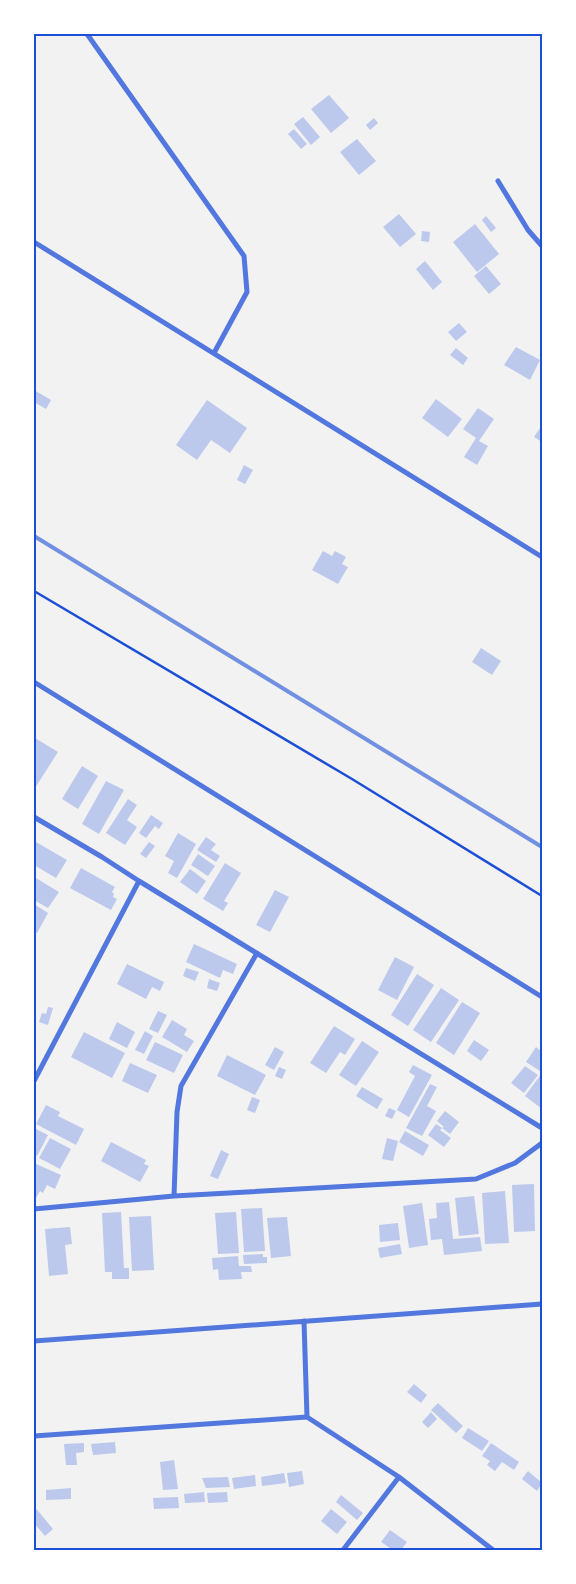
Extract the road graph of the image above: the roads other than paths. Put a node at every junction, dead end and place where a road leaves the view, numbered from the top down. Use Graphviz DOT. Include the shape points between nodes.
graph roads {
  1 [pos="87,34"];
  2 [pos="498,181"];
  3 [pos="34,242"];
  4 [pos="542,246"];
  5 [pos="214,353"];
  6 [pos="542,557"];
  7 [pos="34,682"];
  8 [pos="34,817"];
  9 [pos="139,881"];
  10 [pos="257,953"];
  11 [pos="542,997"];
  12 [pos="34,1081"];
  13 [pos="542,1128"];
  14 [pos="542,1144"];
  15 [pos="174,1196"];
  16 [pos="34,1209"];
  17 [pos="542,1304"];
  18 [pos="304,1321"];
  19 [pos="34,1341"];
  20 [pos="307,1417"];
  21 [pos="34,1436"];
  22 [pos="398,1477"];
  23 [pos="343,1550"];
  24 [pos="493,1550"];
  1 -- 5 [label="street" via="244,256 247,292"];
  2 -- 4 [label="street" via="528,230"];
  3 -- 5 [label="street"];
  5 -- 6 [label="street"];
  7 -- 11 [label="street"];
  8 -- 9 [label="street"];
  9 -- 10 [label="street"];
  9 -- 12 [label="street"];
  10 -- 13 [label="street"];
  10 -- 15 [label="street" via="181,1086"];
  14 -- 15 [label="street" via="515,1163 476,1179"];
  15 -- 16 [label="street"];
  17 -- 18 [label="street"];
  18 -- 19 [label="street"];
  18 -- 20 [label="street"];
  20 -- 21 [label="street"];
  20 -- 22 [label="street"];
  22 -- 23 [label="street"];
  22 -- 24 [label="street"];
}
